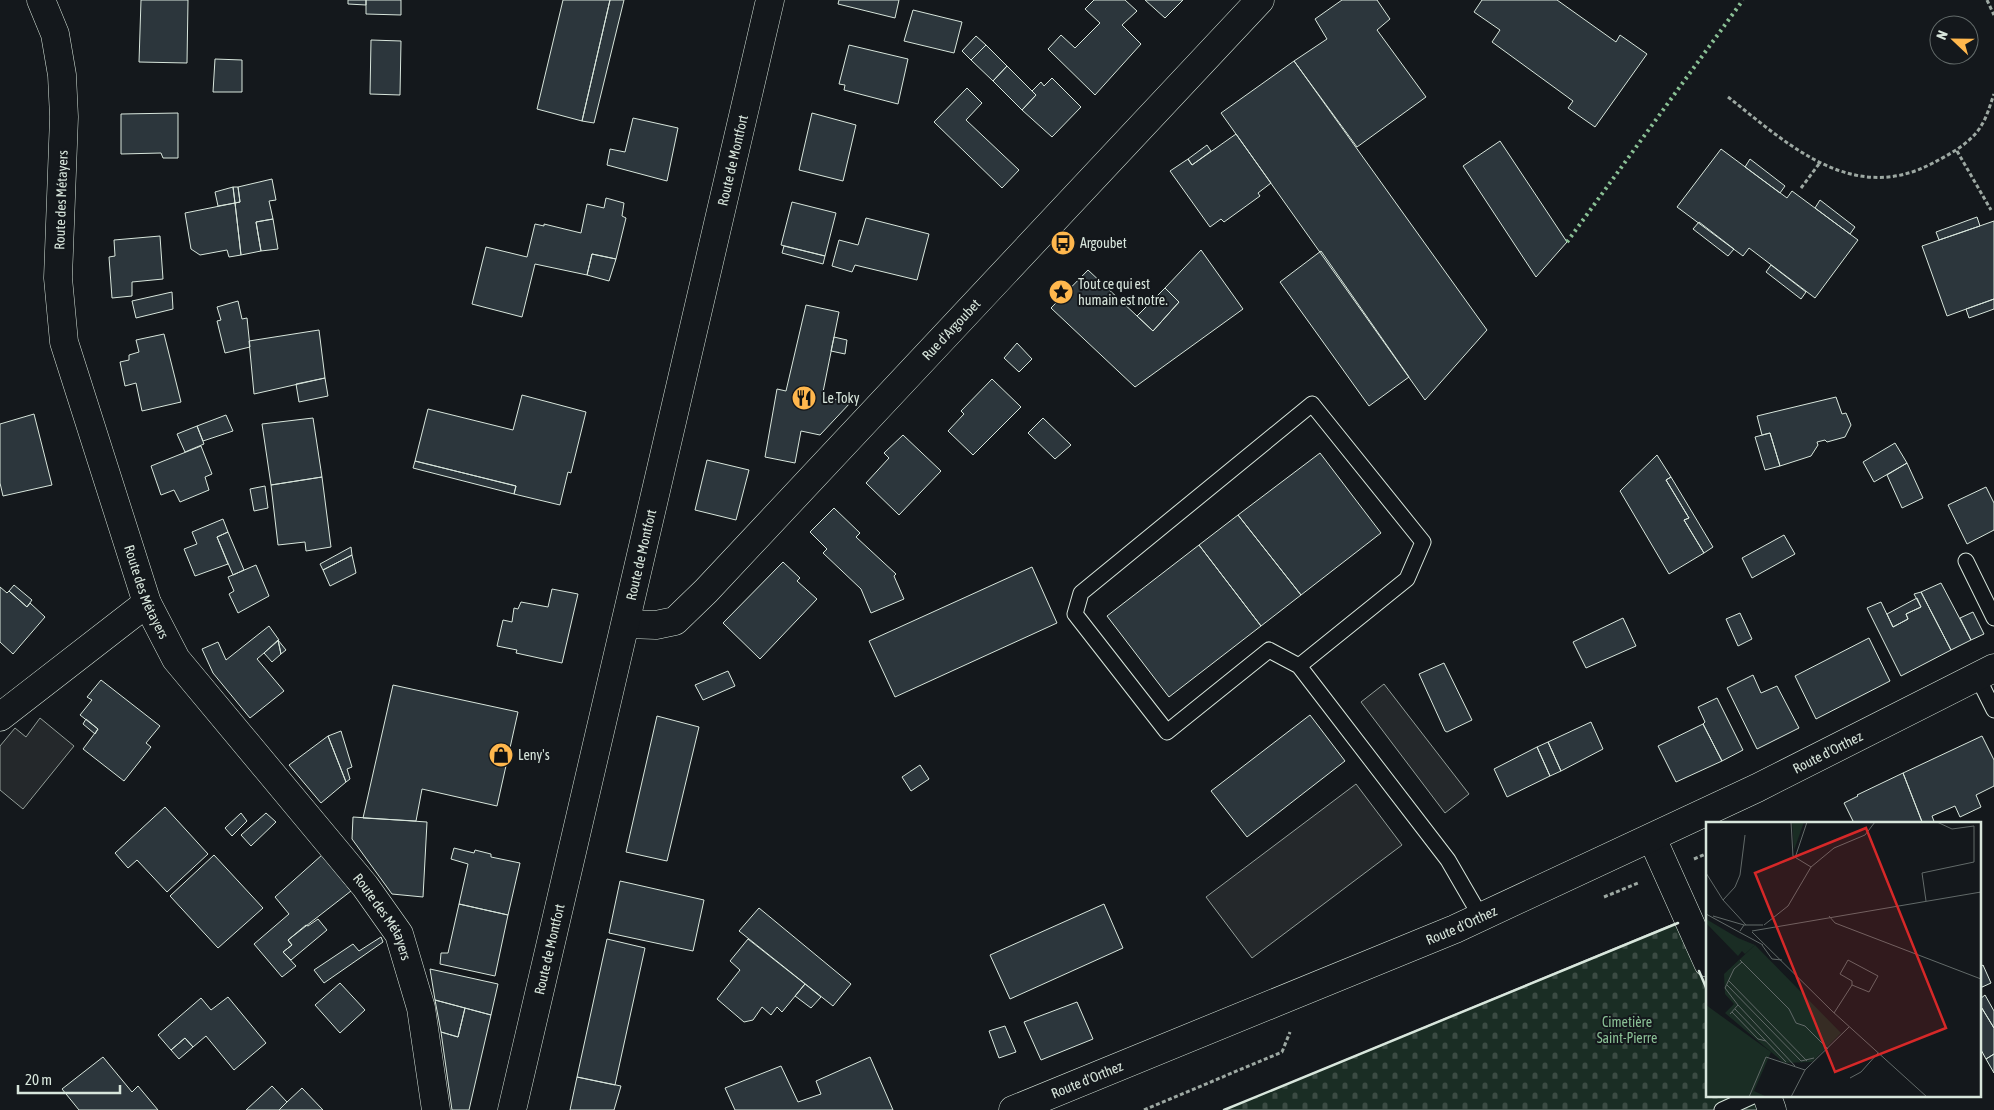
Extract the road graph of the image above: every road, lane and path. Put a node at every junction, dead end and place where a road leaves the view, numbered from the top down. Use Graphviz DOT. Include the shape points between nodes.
graph roads {
  1 [pos="41,0"];
  2 [pos="770,0"];
  3 [pos="1260,0"];
  4 [pos="1987,0"];
  5 [pos="1994,16"];
  6 [pos="1994,94"];
  7 [pos="1728,97"];
  8 [pos="1957,151"];
  9 [pos="1819,164"];
  10 [pos="1801,188"];
  11 [pos="1991,210"];
  12 [pos="1966,561"];
  13 [pos="147,603"];
  14 [pos="1994,618"];
  15 [pos="626,624"];
  16 [pos="1300,666"];
  17 [pos="1985,672"];
  18 [pos="1994,710"];
  19 [pos="2,712"];
  20 [pos="1652,838"];
  21 [pos="1482,917"];
  22 [pos="1706,959"];
  23 [pos="1749,1098"];
  24 [pos="1768,1098"];
  25 [pos="1727,1109"];
  26 [pos="436,1110"];
  27 [pos="512,1110"];
  28 [pos="1013,1110"];
  29 [pos="1772,1110"];
  1 -- 13 [label="street, Route des Métayers" via="55,34 62,75 64,117 58,278 64,342"];
  2 -- 15 [label="street, Route de Montfort"];
  3 -- 15 [label="street, Rue d'Argoubet" via="706,591 675,621 656,625"];
  4 -- 5 [label="path"];
  6 -- 8 [label="path" via="1981,127"];
  7 -- 9 [label="path"];
  8 -- 9 [label="path" via="1919,171 1881,178 1846,174"];
  8 -- 11 [label="path"];
  9 -- 10 [label="path"];
  12 -- 14 [label="lane"];
  13 -- 19 [label="street"];
  13 -- 26 [label="street, Route des Métayers" via="176,659 341,857 399,934 421,1008"];
  15 -- 27 [label="street, Route de Montfort"];
  16 -- 16 [label="lane" via="1408,579 1423,542 1312,404 1081,594 1075,614 1167,732 1269,650"];
  16 -- 21 [label="lane" via="1448,860"];
  17 -- 18 [label="lane"];
  17 -- 20 [label="street, Route d'Orthez"];
  20 -- 21 [label="street, Route d'Orthez"];
  20 -- 22 [label="street"];
  21 -- 28 [label="street, Route d'Orthez"];
  23 -- 25 [label="lane"];
  24 -- 29 [label="street"];
}
